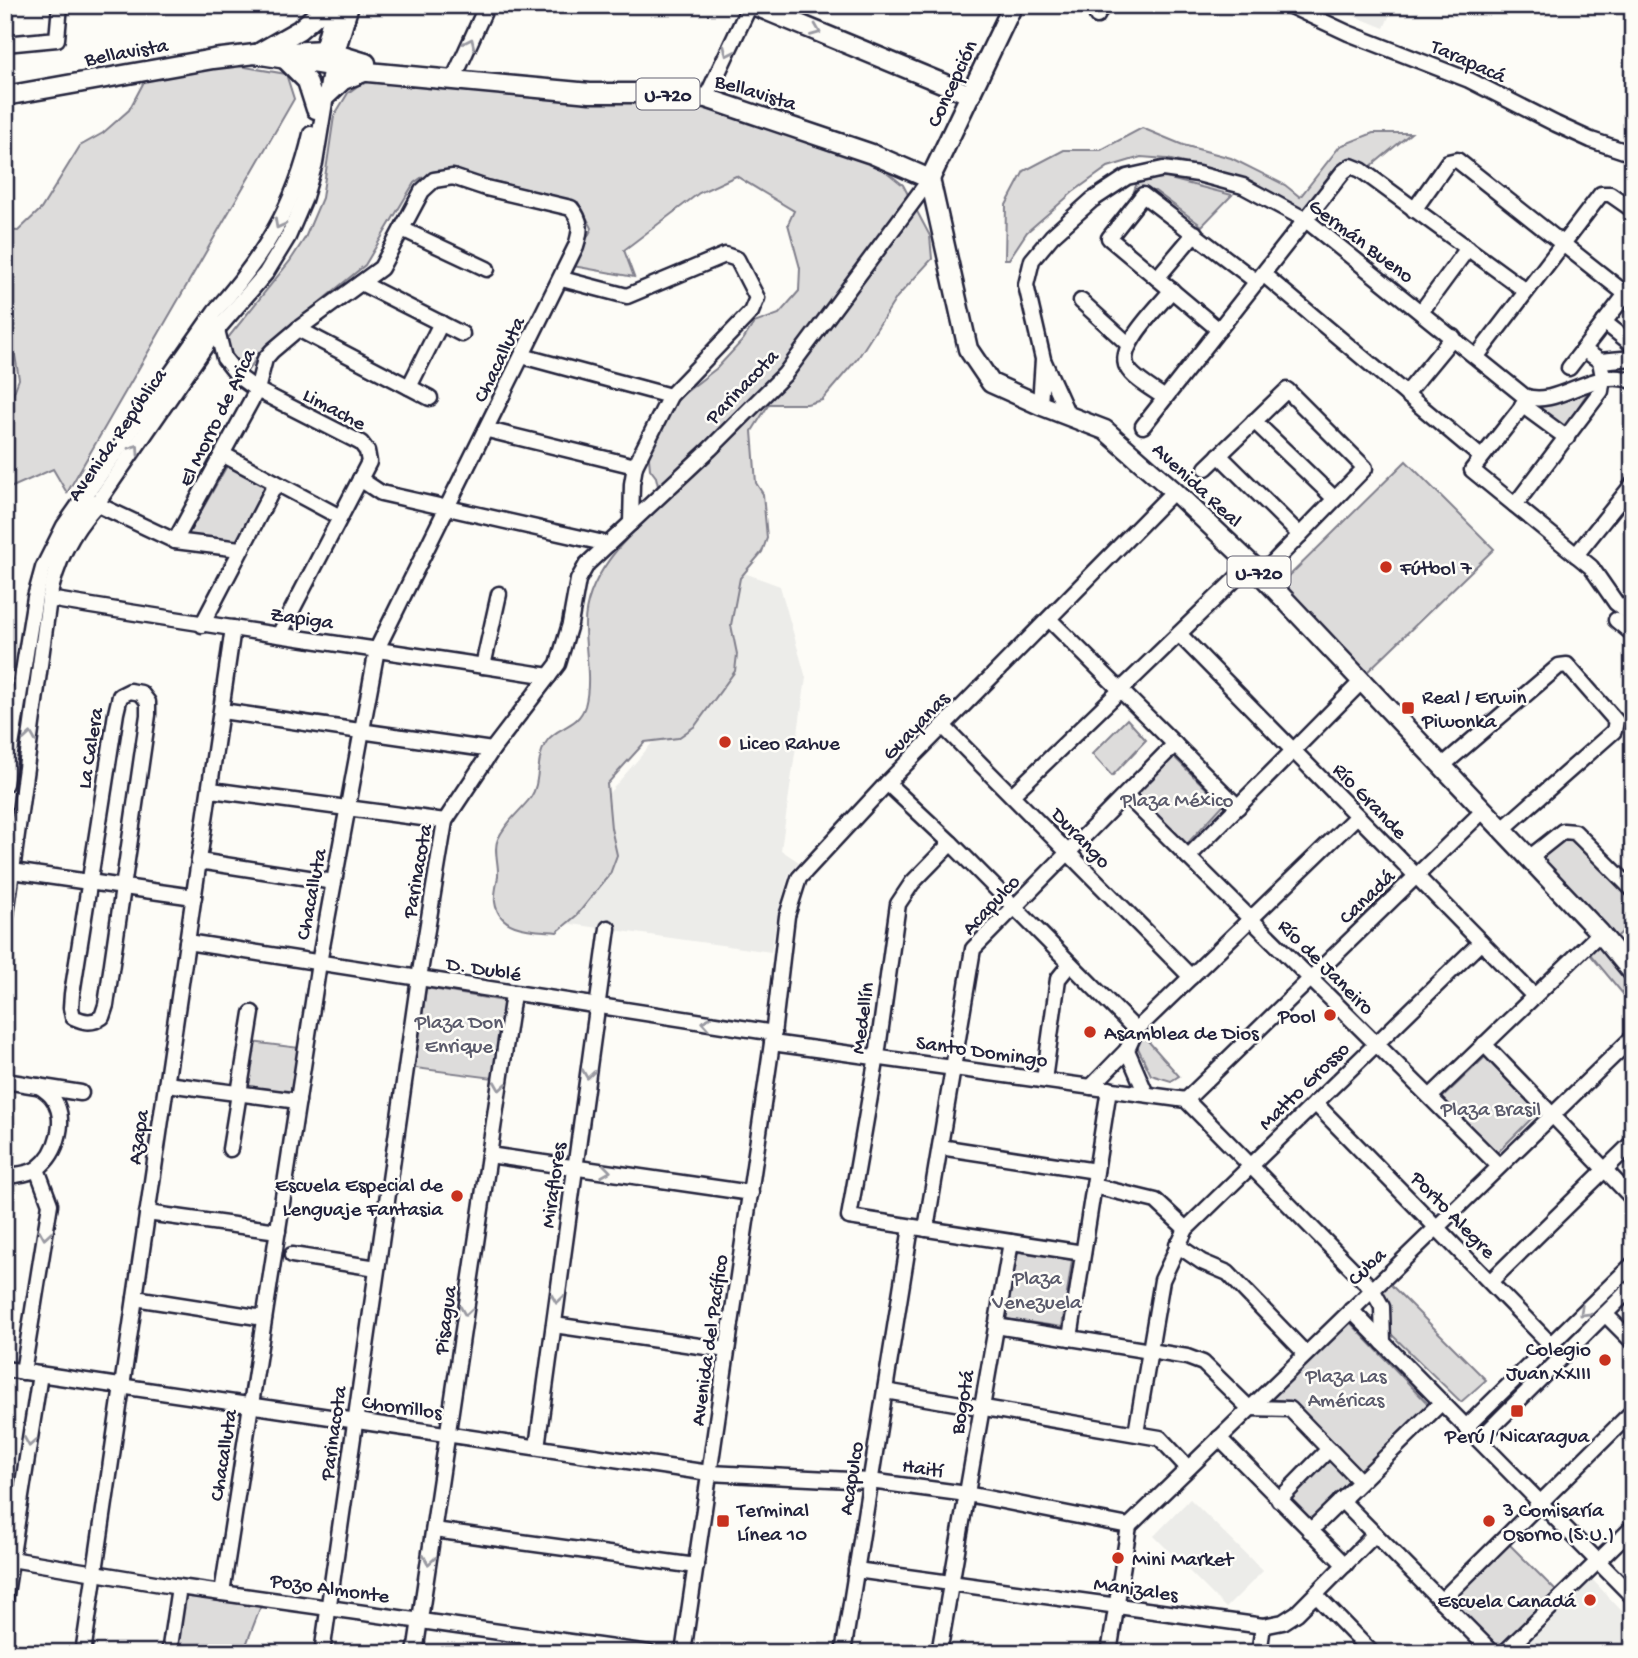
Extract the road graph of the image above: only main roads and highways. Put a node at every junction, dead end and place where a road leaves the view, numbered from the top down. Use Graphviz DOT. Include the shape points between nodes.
graph roads {
  1 [pos="328,5"];
  2 [pos="336,5"];
  3 [pos="349,5"];
  4 [pos="752,5"];
  5 [pos="1013,5"];
  6 [pos="255,54"];
  7 [pos="328,58"];
  8 [pos="285,59"];
  9 [pos="368,72"];
  10 [pos="392,73"];
  11 [pos="971,95"];
  12 [pos="5,96"];
  13 [pos="930,179"];
  14 [pos="1627,952"];
  15 [pos="1633,973"];
  1 -- 6 [label="main road" via="299,30"];
  2 -- 7 [label="main road, Avenida República"];
  3 -- 7 [label="main road, Avenida República"];
  4 -- 11 [label="main road, one-way"];
  5 -- 11 [label="main road, Concepción"];
  6 -- 7 [label="main road, Bellavista"];
  6 -- 8 [label="main road, Bellavista"];
  6 -- 12 [label="main road, Bellavista"];
  7 -- 8 [label="main road, Bellavista"];
  7 -- 9 [label="main road, Bellavista"];
  7 -- 10 [label="main road, Bellavista"];
  8 -- 9 [label="main road" via="321,102 342,80"];
  9 -- 10 [label="main road, Bellavista / U-720"];
  10 -- 13 [label="main road, Bellavista / U-720" via="590,93 706,98 872,154"];
  11 -- 13 [label="main road, Concepción"];
  13 -- 14 [label="main road, Avenida Real / U-720" via="968,349 991,383 1105,430 1174,491 1256,569 1600,933"];
  14 -- 15 [label="main road, Avenida Real / U-720"];
}
